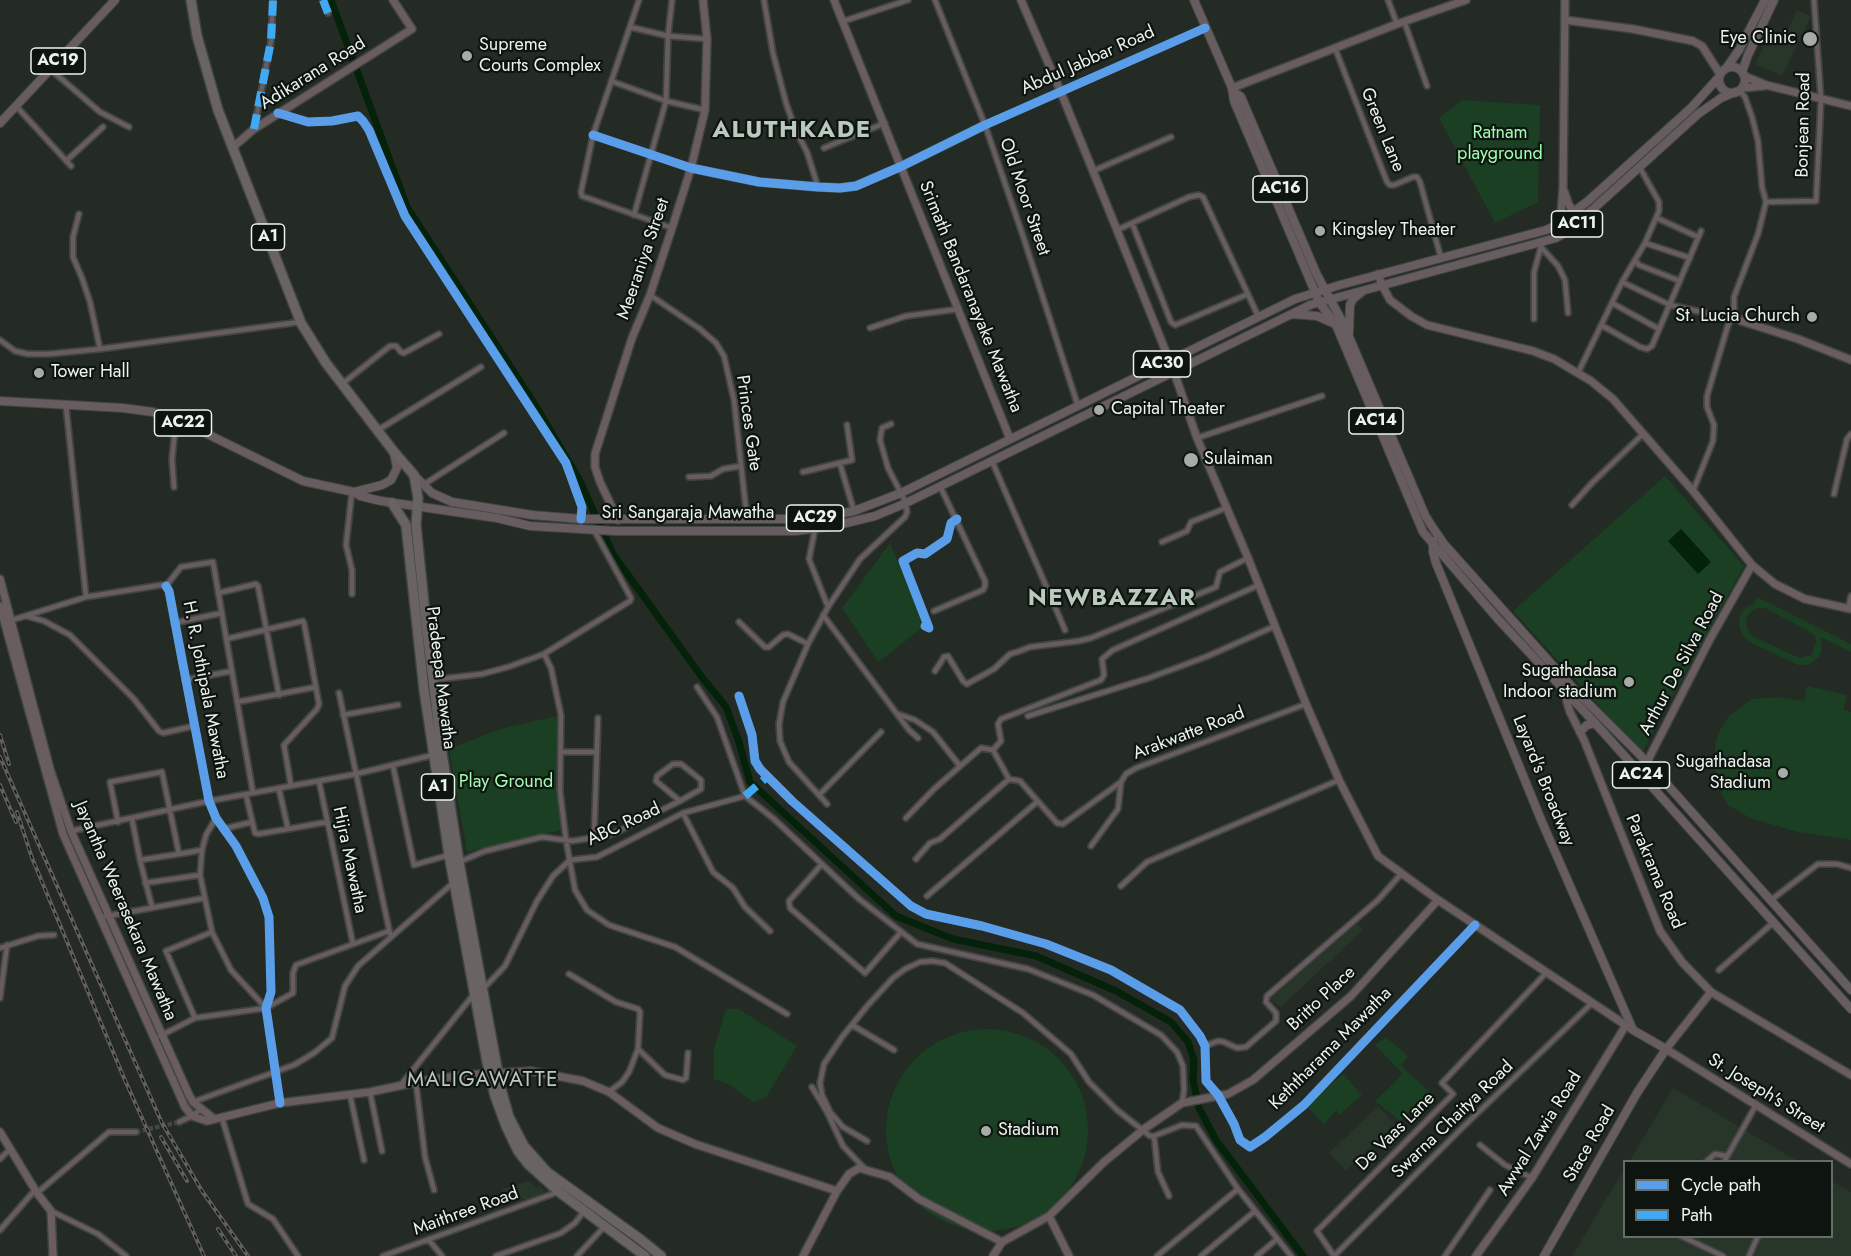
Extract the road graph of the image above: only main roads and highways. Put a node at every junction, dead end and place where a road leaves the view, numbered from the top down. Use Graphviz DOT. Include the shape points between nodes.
graph roads {
  1 [pos="115,0"];
  2 [pos="191,0"];
  3 [pos="1194,0"];
  4 [pos="1765,0"];
  5 [pos="1774,0"];
  6 [pos="1727,67"];
  7 [pos="1743,74"];
  8 [pos="1719,75"];
  9 [pos="1232,90"];
  10 [pos="1739,90"];
  11 [pos="0,123"];
  12 [pos="1367,289"];
  13 [pos="1324,290"];
  14 [pos="1315,292"];
  15 [pos="1329,299"];
  16 [pos="1319,302"];
  17 [pos="1290,314"];
  18 [pos="1336,325"];
  19 [pos="1349,338"];
  20 [pos="0,401"];
  21 [pos="1010,439"];
  22 [pos="1012,451"];
  23 [pos="393,452"];
  24 [pos="414,474"];
  25 [pos="353,492"];
  26 [pos="392,503"];
  27 [pos="418,506"];
  28 [pos="532,515"];
  29 [pos="530,526"];
  30 [pos="1435,538"];
  31 [pos="1595,723"];
  32 [pos="1580,732"];
  33 [pos="438,754"];
  34 [pos="1851,990"];
  35 [pos="1851,1009"];
  36 [pos="1666,1049"];
  37 [pos="494,1073"];
  38 [pos="586,1207"];
  39 [pos="645,1256"];
  40 [pos="661,1256"];
  41 [pos="1544,1256"];
  1 -- 11 [label="main road, AC19"];
  2 -- 23 [label="highway, Sri Sangaraja Mawatha / A1" via="218,110 300,322"];
  3 -- 9 [label="main road, AC16"];
  4 -- 6 [label="main road"];
  5 -- 7 [label="main road"];
  6 -- 7 [label="main road" via="1736,67"];
  6 -- 8 [label="main road"];
  7 -- 10 [label="main road"];
  8 -- 10 [label="main road" via="1723,89 1730,93"];
  8 -- 13 [label="main road, AC11" via="1691,108 1574,212 1546,230"];
  9 -- 13 [label="main road, AC16" via="1241,97"];
  9 -- 14 [label="main road, AC16" via="1233,101"];
  10 -- 12 [label="main road, AC11" via="1698,114 1581,220 1542,245"];
  12 -- 15 [label="main road, AC11"];
  12 -- 19 [label="main road" via="1350,305"];
  13 -- 14 [label="main road"];
  13 -- 15 [label="main road, AC14"];
  14 -- 16 [label="main road, AC14"];
  14 -- 21 [label="main road, AC30" via="1258,316"];
  15 -- 16 [label="main road"];
  15 -- 19 [label="main road, AC14"];
  16 -- 17 [label="main road, AC30"];
  16 -- 18 [label="main road, AC14"];
  17 -- 18 [label="main road" via="1317,316"];
  17 -- 22 [label="main road, AC30"];
  18 -- 30 [label="main road, AC14" via="1423,532"];
  19 -- 30 [label="main road, AC14"];
  20 -- 25 [label="main road, AC22" via="153,412 292,477"];
  21 -- 28 [label="main road, Sri Sangaraja Mawatha / AC29" via="901,493 854,511 819,518 604,520"];
  22 -- 29 [label="main road, Sri Sangaraja Mawatha / AC29" via="906,503 856,521 815,529 615,531"];
  23 -- 24 [label="highway, Sri Sangaraja Mawatha / A1"];
  23 -- 25 [label="main road, AC22" via="397,472 389,482"];
  24 -- 27 [label="highway, A1"];
  24 -- 28 [label="main road, Sri Sangaraja Mawatha / AC29" via="438,496 452,502"];
  25 -- 26 [label="main road, AC22"];
  26 -- 27 [label="main road, AC22"];
  26 -- 33 [label="highway, Pradeepa Mawatha / A1" via="406,525 420,660"];
  27 -- 29 [label="main road, Sri Sangaraja Mawatha / AC29"];
  27 -- 33 [label="highway, Pradeepa Mawatha / A1" via="416,525"];
  28 -- 29 [label="main road"];
  30 -- 31 [label="main road, AC24" via="1497,618"];
  30 -- 34 [label="main road, AC24" via="1647,762"];
  30 -- 36 [label="main road, Layard's Broadway" via="1436,563 1629,1028"];
  31 -- 32 [label="main road" via="1587,724"];
  31 -- 35 [label="main road, AC24"];
  33 -- 37 [label="highway, Pradeepa Mawatha / A1" via="483,989"];
  33 -- 37 [label="highway, Pradeepa Mawatha / A1" via="448,855 474,994"];
  36 -- 41 [label="main road, Stace Road"];
  37 -- 38 [label="highway, A1" via="524,1146"];
  37 -- 38 [label="highway, A1" via="506,1126 518,1151 559,1192"];
  38 -- 39 [label="highway, A1"];
  38 -- 40 [label="highway, A1"];
}
